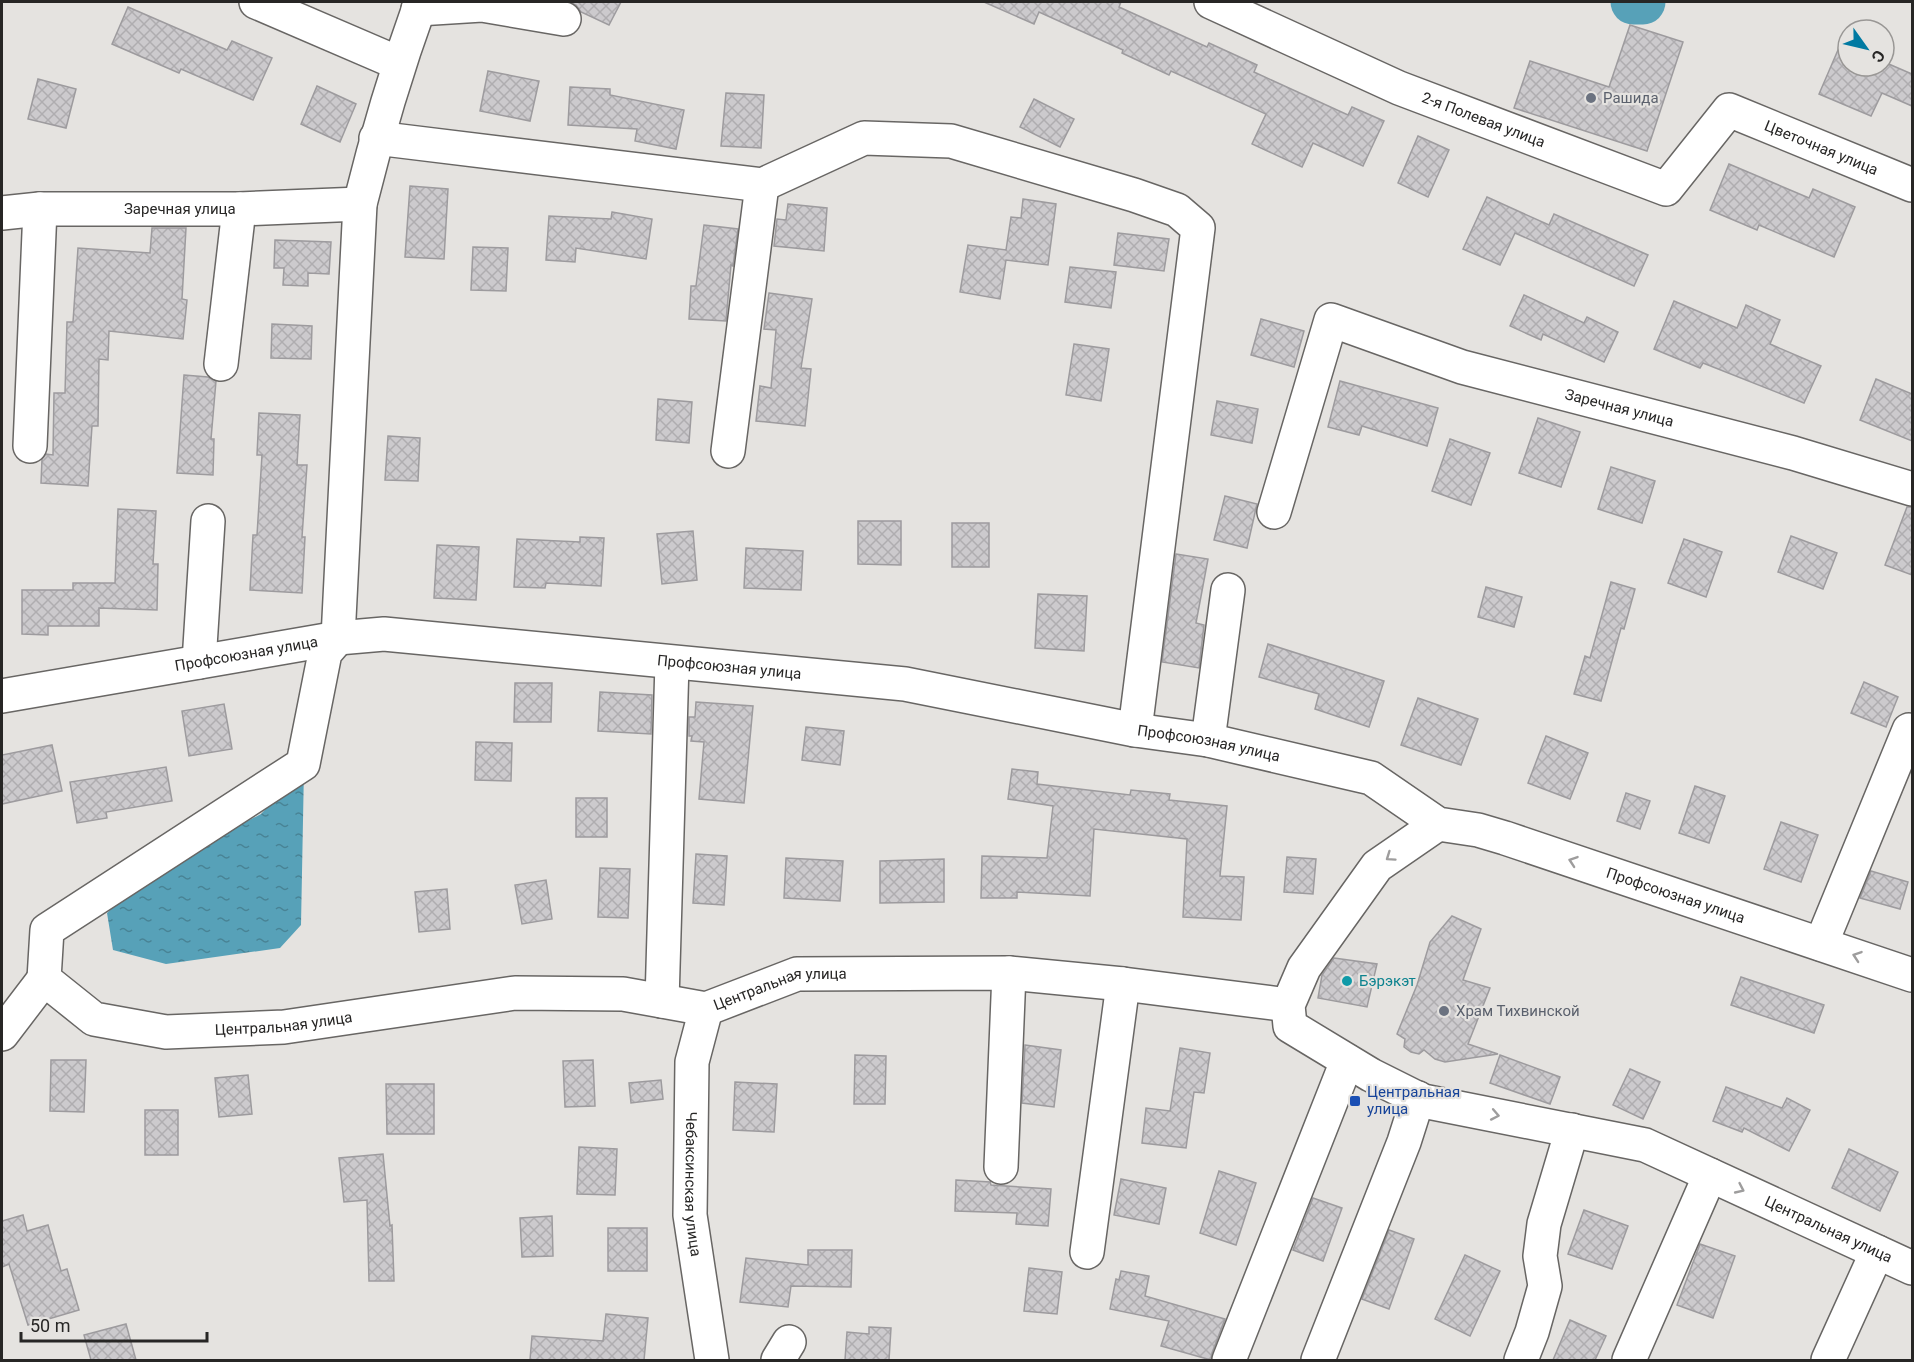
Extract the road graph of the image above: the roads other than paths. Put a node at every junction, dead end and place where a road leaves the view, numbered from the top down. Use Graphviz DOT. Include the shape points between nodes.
graph roads {
  1 [pos="256,2"];
  2 [pos="1211,2"];
  3 [pos="419,5"];
  4 [pos="564,19"];
  5 [pos="398,63"];
  6 [pos="1729,110"];
  7 [pos="376,138"];
  8 [pos="762,185"];
  9 [pos="1912,185"];
  10 [pos="360,204"];
  11 [pos="239,208"];
  12 [pos="40,209"];
  13 [pos="2,213"];
  14 [pos="220,364"];
  15 [pos="30,446"];
  16 [pos="728,451"];
  17 [pos="1912,489"];
  18 [pos="1274,512"];
  19 [pos="208,521"];
  20 [pos="1228,590"];
  21 [pos="338,638"];
  22 [pos="199,662"];
  23 [pos="672,663"];
  24 [pos="2,696"];
  25 [pos="1135,730"];
  26 [pos="1910,730"];
  27 [pos="1208,740"];
  28 [pos="1438,824"];
  29 [pos="1821,944"];
  30 [pos="1010,973"];
  31 [pos="1912,975"];
  32 [pos="44,979"];
  33 [pos="1123,984"];
  34 [pos="662,1001"];
  35 [pos="1288,1005"];
  36 [pos="706,1010"];
  37 [pos="2,1034"];
  38 [pos="1347,1061"];
  39 [pos="1418,1098"];
  40 [pos="1572,1131"];
  41 [pos="1000,1167"];
  42 [pos="1710,1175"];
  43 [pos="1087,1252"];
  44 [pos="1877,1252"];
  45 [pos="1912,1268"];
  46 [pos="712,1360"];
  47 [pos="1229,1360"];
  48 [pos="1318,1360"];
  49 [pos="1521,1360"];
  50 [pos="1629,1360"];
  51 [pos="1828,1360"];
  1 -- 5 [label="street"];
  2 -- 6 [label="street, 2-я Полевая улица" via="1399,88 1666,189"];
  3 -- 4 [label="street" via="482,5"];
  3 -- 5 [label="street"];
  5 -- 7 [label="street"];
  6 -- 9 [label="street, Цветочная улица"];
  7 -- 8 [label="street"];
  7 -- 10 [label="street"];
  8 -- 16 [label="street"];
  8 -- 25 [label="street" via="864,138 951,141 1177,210 1198,228"];
  10 -- 11 [label="street, Заречная улица"];
  10 -- 21 [label="street"];
  11 -- 12 [label="street, Заречная улица"];
  11 -- 14 [label="street"];
  12 -- 13 [label="street, Заречная улица"];
  12 -- 15 [label="street"];
  17 -- 18 [label="street, Заречная улица" via="1793,453 1462,367 1330,320"];
  19 -- 22 [label="street"];
  20 -- 27 [label="street"];
  21 -- 22 [label="street, Профсоюзная улица"];
  21 -- 23 [label="street, Профсоюзная улица" via="384,634"];
  21 -- 32 [label="street" via="325,653 303,764 47,930"];
  22 -- 24 [label="street, Профсоюзная улица"];
  23 -- 25 [label="street, Профсоюзная улица" via="905,684"];
  23 -- 34 [label="street"];
  25 -- 27 [label="street, Профсоюзная улица"];
  26 -- 29 [label="street"];
  27 -- 28 [label="street, Профсоюзная улица" via="1371,778"];
  29 -- 28 [label="street, Профсоюзная улица, one-way" via="1504,838"];
  28 -- 35 [label="street, one-way" via="1377,866 1304,968"];
  31 -- 29 [label="street, Профсоюзная улица, one-way"];
  30 -- 33 [label="street, Центральная улица"];
  30 -- 36 [label="street, Центральная улица" via="797,974"];
  30 -- 41 [label="street"];
  32 -- 34 [label="street, Центральная улица" via="94,1019 166,1032 284,1027 515,993 623,994"];
  32 -- 37 [label="street"];
  33 -- 35 [label="street, Центральная улица"];
  33 -- 43 [label="street"];
  34 -- 36 [label="street, Центральная улица"];
  35 -- 38 [label="street, Центральная улица" via="1290,1026"];
  36 -- 46 [label="street, Чебаксинская улица" via="692,1062 690,1215"];
  38 -- 39 [label="street, Центральная улица"];
  38 -- 47 [label="street"];
  39 -- 40 [label="street, Центральная улица, one-way"];
  39 -- 48 [label="street"];
  40 -- 42 [label="street, Центральная улица" via="1645,1145"];
  40 -- 49 [label="street" via="1544,1224 1540,1256 1545,1286"];
  42 -- 44 [label="street, Центральная улица, one-way"];
  42 -- 50 [label="street"];
  44 -- 45 [label="street, Центральная улица"];
  44 -- 51 [label="street"];
}
